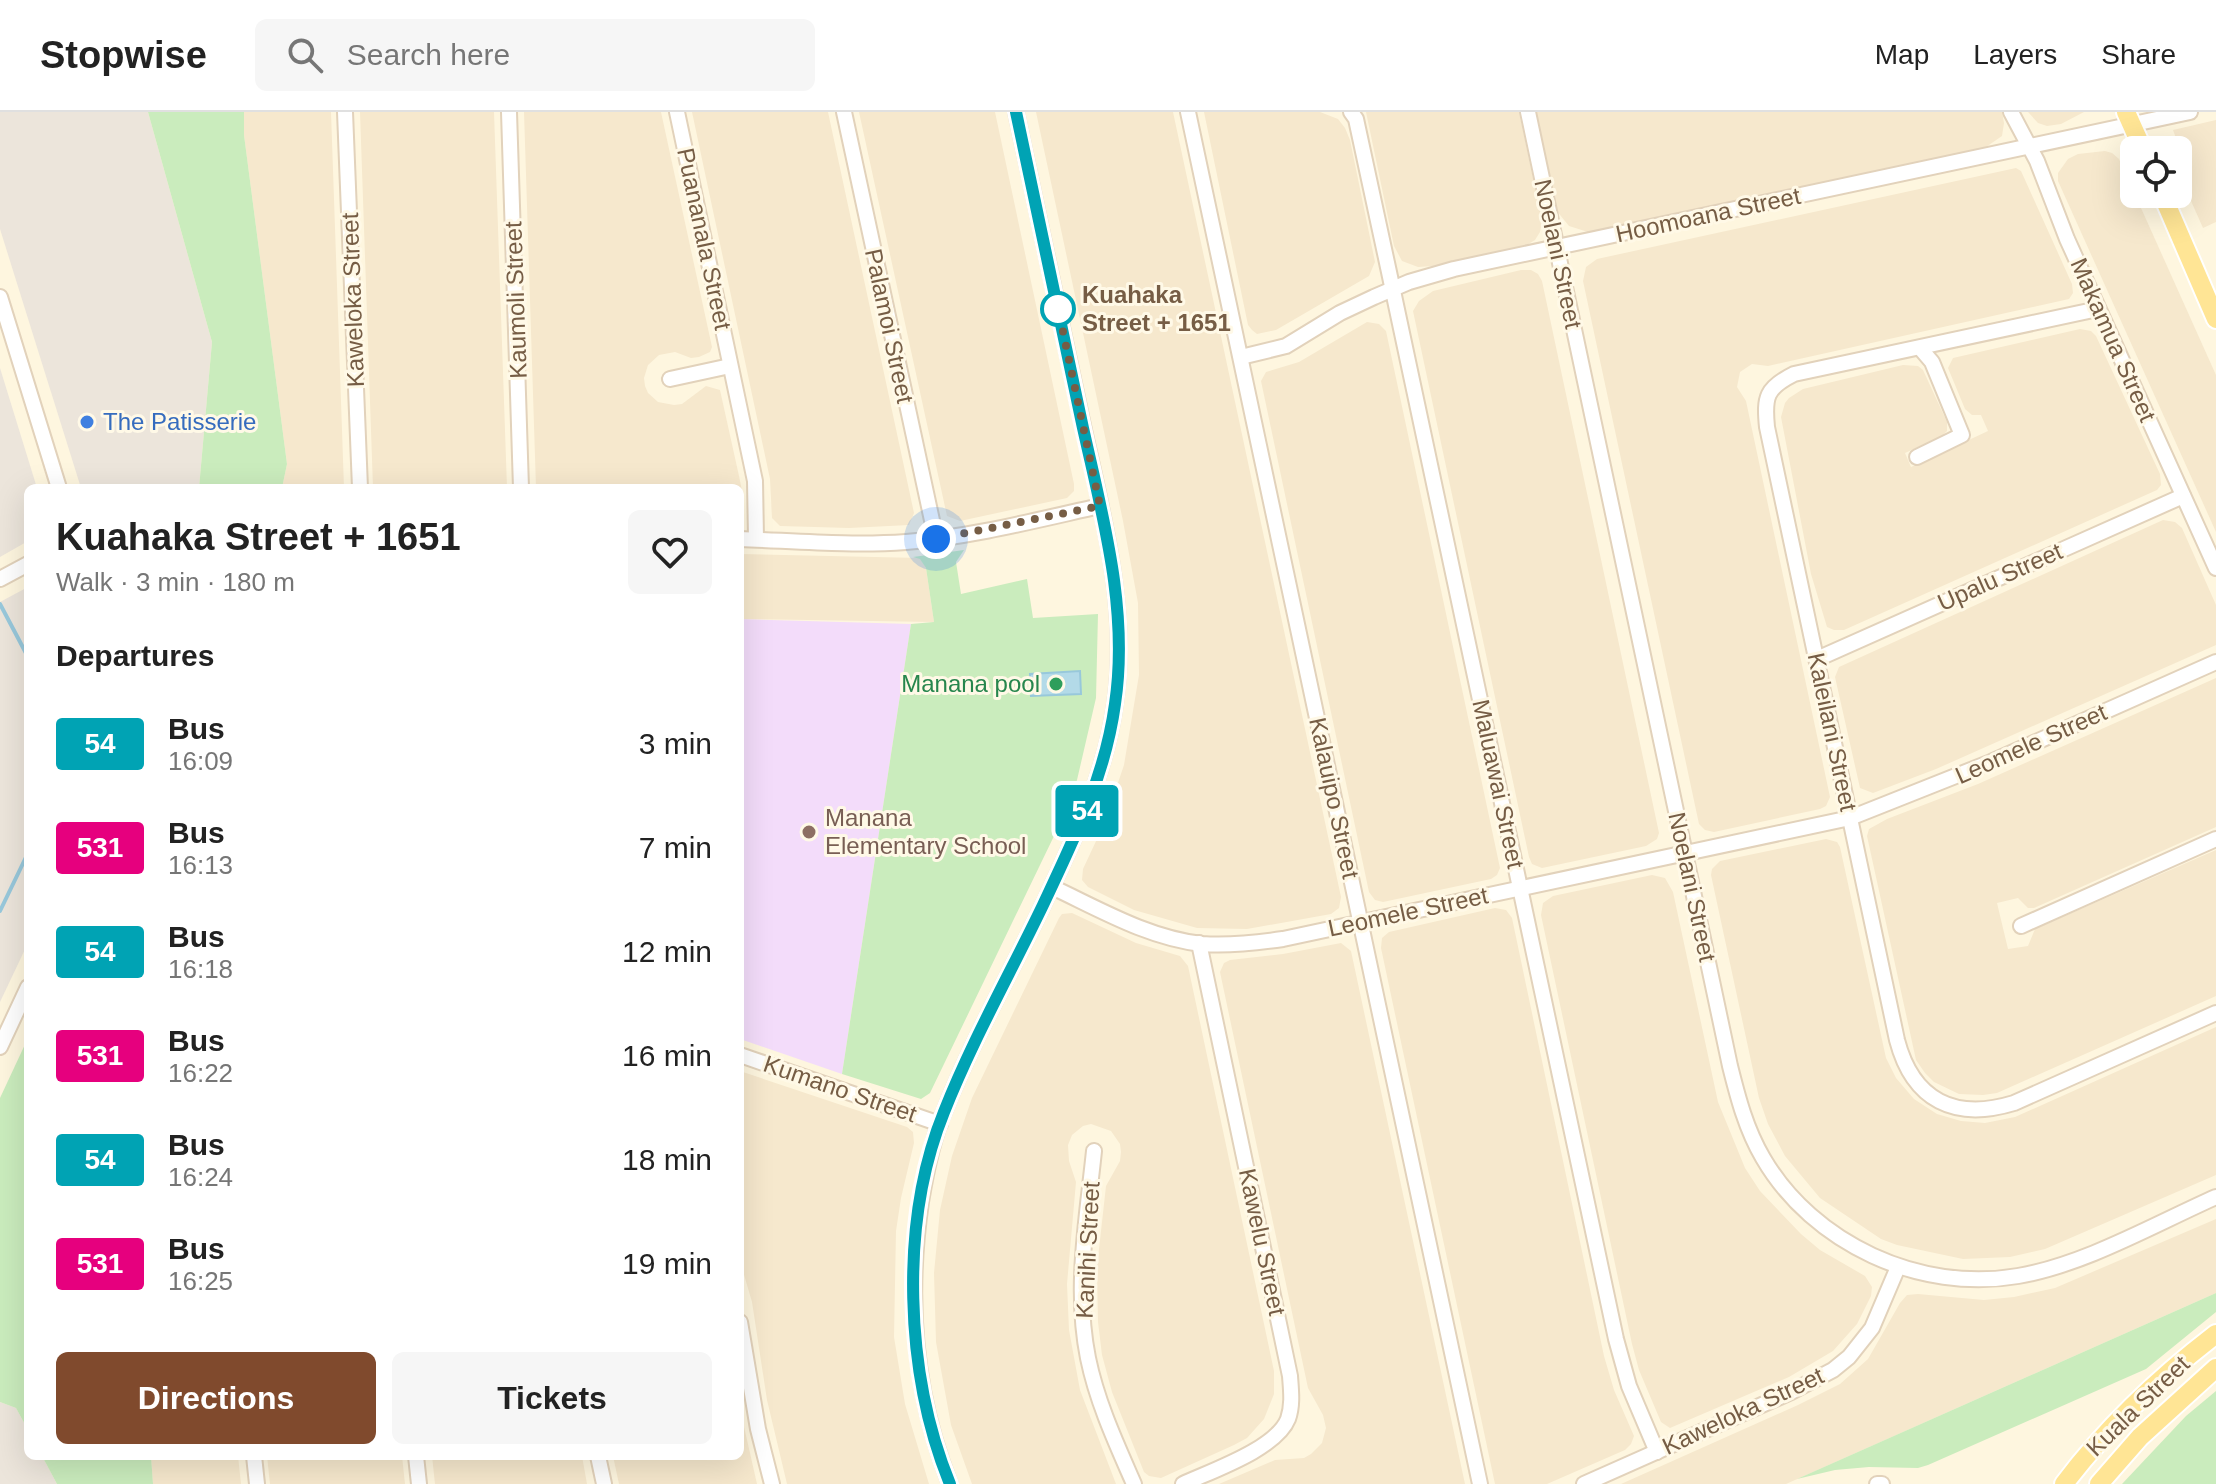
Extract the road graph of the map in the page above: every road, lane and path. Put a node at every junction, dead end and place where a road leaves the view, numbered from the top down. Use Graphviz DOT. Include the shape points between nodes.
graph roads {
  1 [pos="345,112"];
  2 [pos="509,112"];
  3 [pos="677,112"];
  4 [pos="844,112"];
  5 [pos="1016,112"];
  6 [pos="1188,112"];
  7 [pos="1351,112"];
  8 [pos="1528,112"];
  9 [pos="2011,112"];
  10 [pos="2190,112"];
  11 [pos="2129,118"];
  12 [pos="2028,146"];
  13 [pos="2168,208"];
  14 [pos="1556,247"];
  15 [pos="1393,289"];
  16 [pos="0,297"];
  17 [pos="2098,309"];
  18 [pos="2216,319"];
  19 [pos="1920,348"];
  20 [pos="1241,357"];
  21 [pos="730,366"];
  22 [pos="670,379"];
  23 [pos="1917,457"];
  24 [pos="58,484"];
  25 [pos="360,484"];
  26 [pos="521,484"];
  27 [pos="2183,496"];
  28 [pos="1100,506"];
  29 [pos="744,539"];
  30 [pos="756,539"];
  31 [pos="936,539"];
  32 [pos="24,566"];
  33 [pos="2216,568"];
  34 [pos="0,579"];
  35 [pos="1817,659"];
  36 [pos="2216,662"];
  37 [pos="1850,818"];
  38 [pos="2216,839"];
  39 [pos="1685,853"];
  40 [pos="1052,887"];
  41 [pos="1520,888"];
  42 [pos="1361,922"];
  43 [pos="2021,926"];
  44 [pos="1199,943"];
  45 [pos="24,996"];
  46 [pos="2216,1013"];
  47 [pos="0,1047"];
  48 [pos="744,1056"];
  49 [pos="940,1124"];
  50 [pos="1094,1151"];
  51 [pos="2216,1197"];
  52 [pos="1898,1267"];
  53 [pos="2216,1334"];
  54 [pos="744,1346"];
  55 [pos="2216,1368"];
  56 [pos="1657,1452"];
  57 [pos="254,1460"];
  58 [pos="416,1460"];
  59 [pos="599,1460"];
  60 [pos="257,1484"];
  61 [pos="419,1484"];
  62 [pos="604,1484"];
  63 [pos="772,1484"];
  64 [pos="950,1484"];
  65 [pos="1134,1484"];
  66 [pos="1183,1484"];
  67 [pos="1480,1484"];
  68 [pos="1584,1484"];
  69 [pos="2064,1484"];
  70 [pos="2099,1484"];
  1 -- 25 [label="street, Kaweloka Street"];
  2 -- 26 [label="street, Kaumoli Street"];
  3 -- 21 [label="street, Puananala Street"];
  4 -- 31 [label="street, Palamoi Street"];
  5 -- 28 [label="street"];
  6 -- 20 [label="street, Kalauipo Street"];
  7 -- 15 [label="street, Maluawai Street"];
  8 -- 14 [label="street, Noelani Street"];
  9 -- 12 [label="street, Makamua Street"];
  10 -- 11 [label="street, Hoomoana Street"];
  11 -- 12 [label="street, Hoomoana Street"];
  12 -- 14 [label="street, Hoomoana Street"];
  12 -- 17 [label="street, Makamua Street"];
  13 -- 18 [label="main road"];
  14 -- 15 [label="street, Hoomoana Street" via="1454,269"];
  14 -- 39 [label="street, Noelani Street"];
  15 -- 20 [label="street, Hoomoana Street" via="1286,346"];
  15 -- 41 [label="street, Maluawai Street"];
  16 -- 24 [label="street"];
  17 -- 19 [label="street, Kaleilani Street"];
  17 -- 27 [label="street, Makamua Street"];
  19 -- 23 [label="street" via="1932,362 1962,435"];
  19 -- 35 [label="street, Kaleilani Street" via="1794,374 1769,391 1767,427"];
  20 -- 42 [label="street, Kalauipo Street"];
  21 -- 22 [label="street"];
  21 -- 30 [label="street, Puananala Street" via="755,481"];
  27 -- 33 [label="street, Makamua Street"];
  27 -- 35 [label="street, Upalu Street"];
  28 -- 31 [label="street"];
  28 -- 40 [label="street" via="1117,601 1116,700 1099,779"];
  29 -- 30 [label="street"];
  30 -- 31 [label="street" via="873,544"];
  32 -- 34 [label="street"];
  35 -- 37 [label="street, Kaleilani Street"];
  36 -- 37 [label="street, Leomele Street"];
  37 -- 39 [label="street, Leomele Street"];
  37 -- 46 [label="street, Kaleilani Street" via="1901,1055 1919,1086 1946,1105 1979,1111 2014,1103"];
  38 -- 43 [label="street"];
  39 -- 41 [label="street, Leomele Street"];
  39 -- 52 [label="street, Noelani Street" via="1737,1095 1755,1142 1804,1210 1841,1238"];
  40 -- 44 [label="street, Leomele Street" via="1144,930"];
  40 -- 49 [label="street"];
  41 -- 42 [label="street, Leomele Street"];
  41 -- 56 [label="street, Maluawai Street" via="1616,1339"];
  42 -- 44 [label="street, Leomele Street" via="1256,943"];
  42 -- 67 [label="street, Kalauipo Street"];
  44 -- 66 [label="street, Kawelu Street" via="1292,1404 1287,1422 1269,1441"];
  45 -- 47 [label="street"];
  48 -- 49 [label="street, Kumano Street"];
  49 -- 64 [label="street" via="924,1185 913,1294 921,1382"];
  50 -- 65 [label="street, Kanihi Street" via="1083,1252 1083,1330 1094,1384"];
  51 -- 52 [label="street, Noelani Street" via="2079,1259 2019,1276 1966,1279"];
  52 -- 56 [label="street, Kaweloka Street" via="1872,1328 1833,1370"];
  53 -- 69 [label="main road, Kuala Street" via="2146,1393"];
  54 -- 63 [label="street"];
  55 -- 70 [label="main road, Kuala Street" via="2140,1437"];
  56 -- 68 [label="street, Kaweloka Street"];
  57 -- 60 [label="street"];
  58 -- 61 [label="street"];
  59 -- 62 [label="street"];
}
